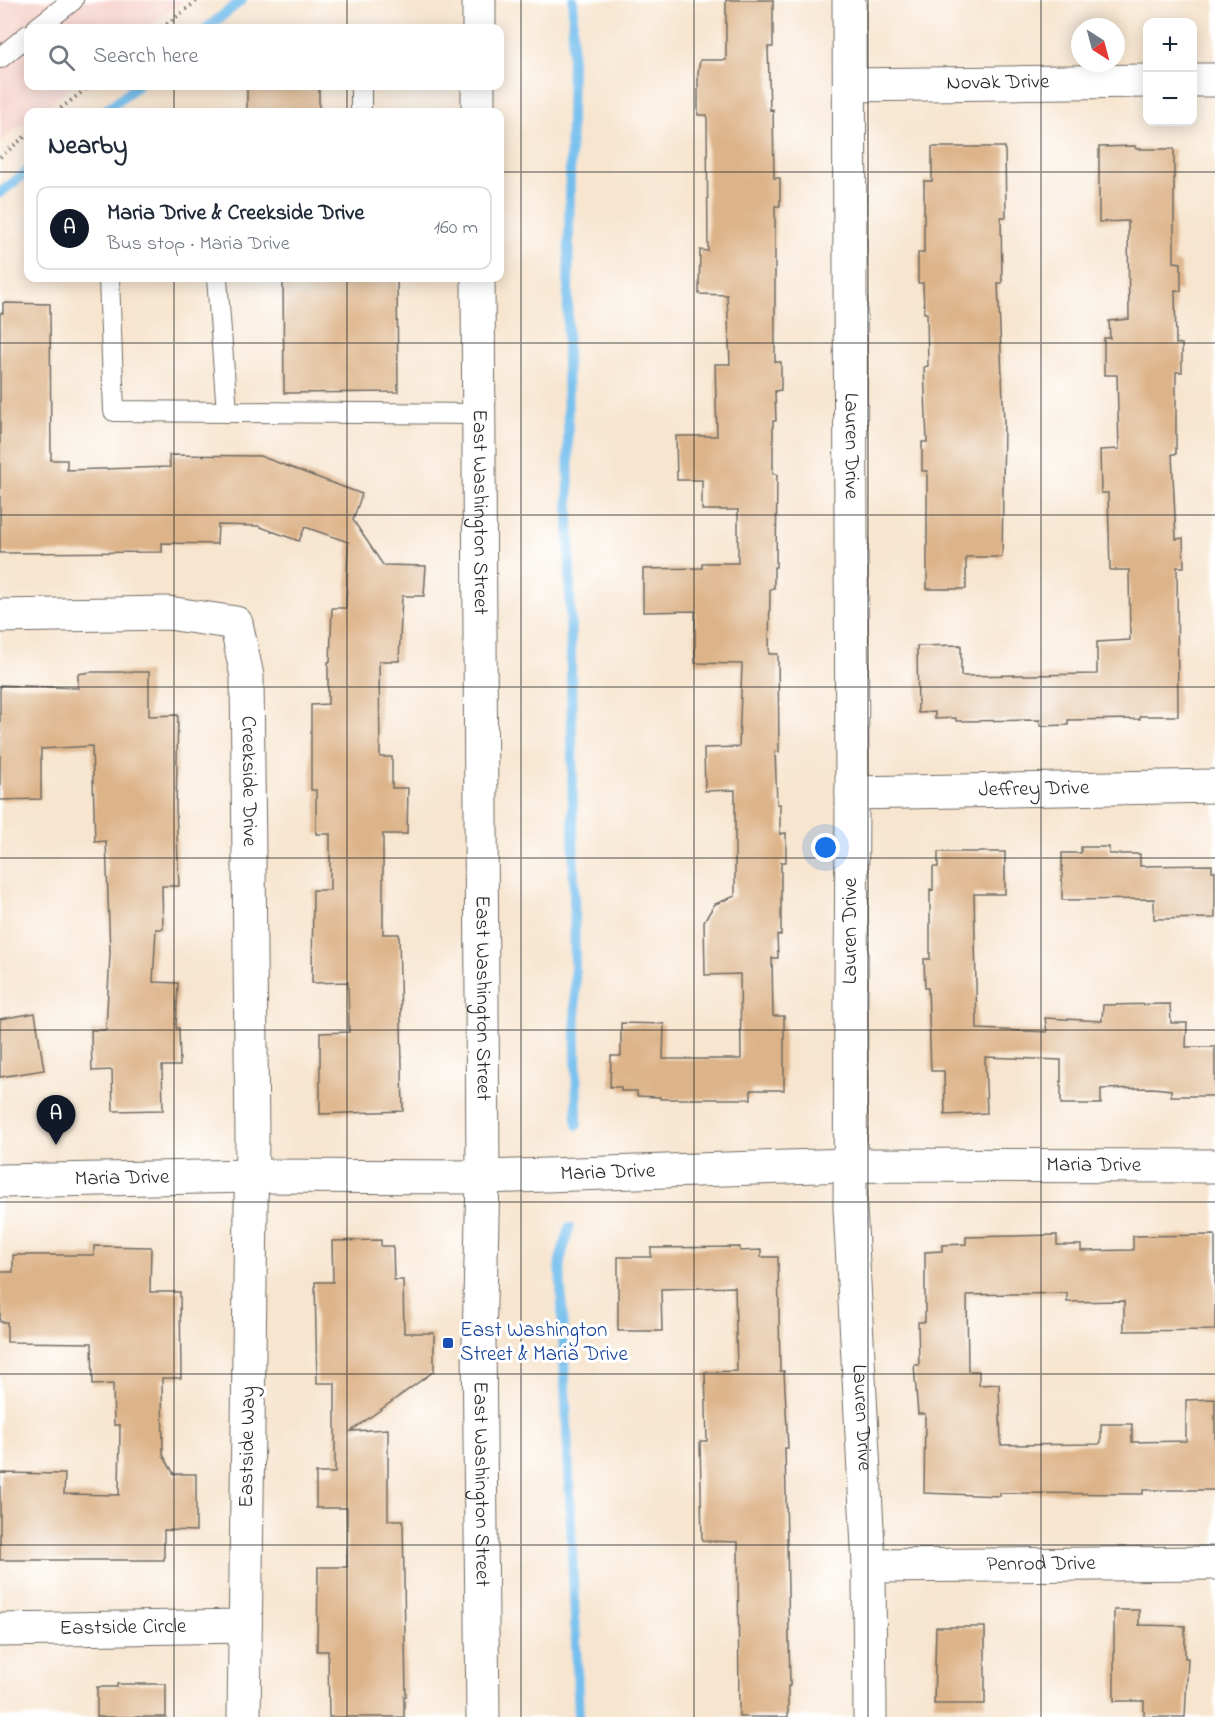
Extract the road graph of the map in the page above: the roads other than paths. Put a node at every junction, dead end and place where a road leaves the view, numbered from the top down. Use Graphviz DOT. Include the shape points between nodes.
graph roads {
  1 [pos="73,0"];
  2 [pos="479,0"];
  3 [pos="849,0"];
  4 [pos="42,24"];
  5 [pos="479,24"];
  6 [pos="24,38"];
  7 [pos="0,58"];
  8 [pos="1197,80"];
  9 [pos="1215,80"];
  10 [pos="1143,81"];
  11 [pos="850,85"];
  12 [pos="362,90"];
  13 [pos="478,90"];
  14 [pos="362,108"];
  15 [pos="478,108"];
  16 [pos="109,282"];
  17 [pos="217,282"];
  18 [pos="478,282"];
  19 [pos="227,412"];
  20 [pos="478,414"];
  21 [pos="0,616"];
  22 [pos="1215,786"];
  23 [pos="852,793"];
  24 [pos="850,1165"];
  25 [pos="1215,1166"];
  26 [pos="252,1176"];
  27 [pos="483,1177"];
  28 [pos="0,1181"];
  29 [pos="1215,1563"];
  30 [pos="869,1566"];
  31 [pos="245,1626"];
  32 [pos="0,1630"];
  33 [pos="244,1717"];
  34 [pos="483,1717"];
  35 [pos="870,1717"];
  1 -- 4 [label="lane"];
  2 -- 5 [label="street"];
  3 -- 11 [label="street, Lauren Drive"];
  6 -- 7 [label="lane"];
  8 -- 9 [label="street"];
  10 -- 11 [label="street, Novak Drive"];
  11 -- 23 [label="street, Lauren Drive"];
  12 -- 14 [label="lane"];
  13 -- 15 [label="street"];
  16 -- 19 [label="lane" via="114,411"];
  17 -- 19 [label="lane"];
  18 -- 20 [label="street, East Washington Street"];
  19 -- 20 [label="lane"];
  20 -- 27 [label="street, East Washington Street"];
  21 -- 26 [label="street, Creekside Drive" via="168,613 236,623 247,676"];
  22 -- 23 [label="street, Jeffrey Drive"];
  23 -- 24 [label="street, Lauren Drive"];
  24 -- 25 [label="street, Maria Drive"];
  24 -- 27 [label="street, Maria Drive"];
  24 -- 30 [label="street, Lauren Drive"];
  26 -- 27 [label="street, Maria Drive"];
  26 -- 28 [label="street, Maria Drive"];
  26 -- 31 [label="street, Eastside Way"];
  27 -- 34 [label="street, East Washington Street" via="479,1342"];
  29 -- 30 [label="street, Penrod Drive"];
  30 -- 35 [label="street, Lauren Drive"];
  31 -- 32 [label="street, Eastside Circle"];
  31 -- 33 [label="street, Eastside Way"];
}
